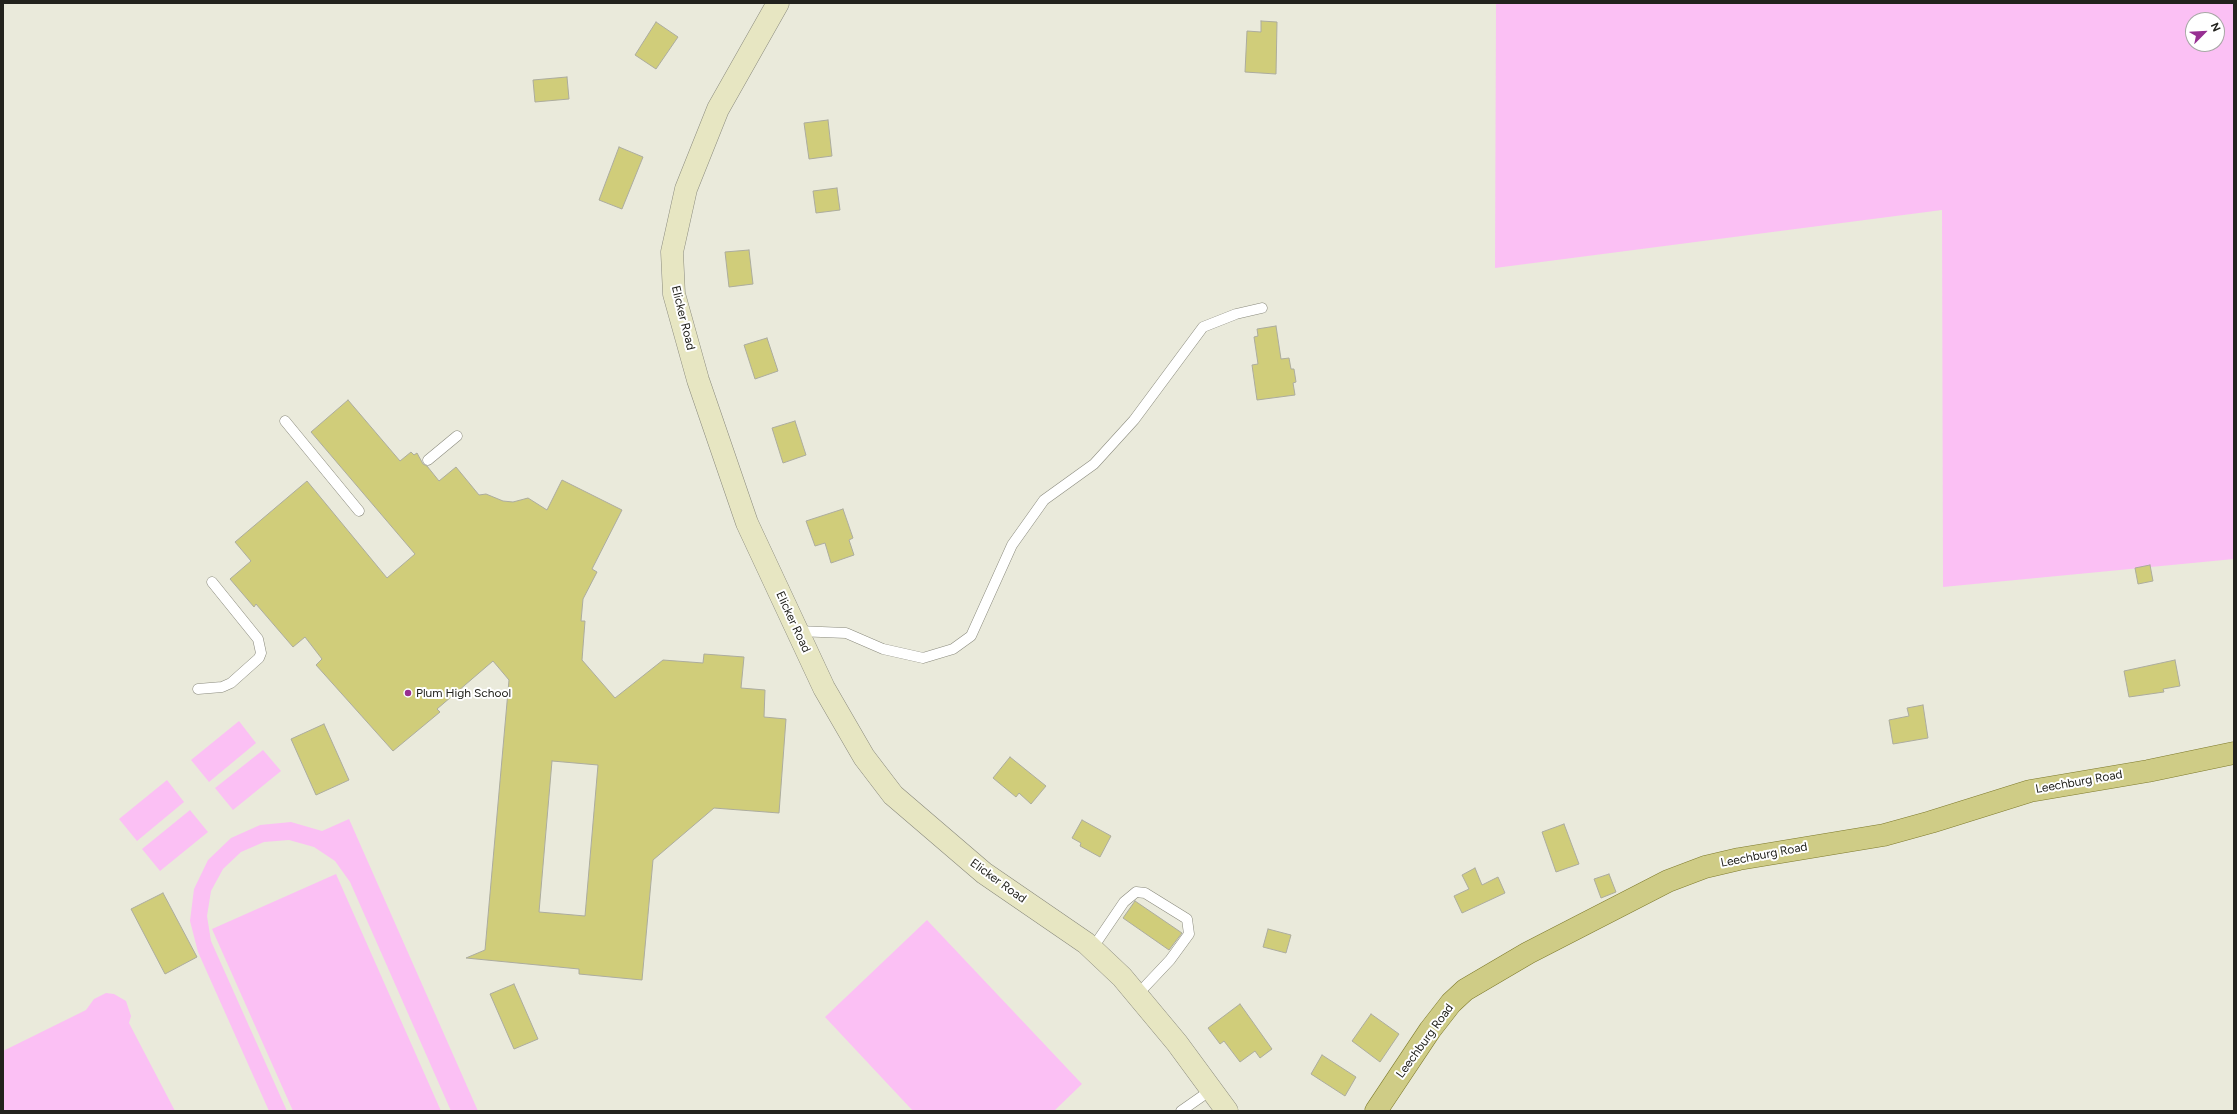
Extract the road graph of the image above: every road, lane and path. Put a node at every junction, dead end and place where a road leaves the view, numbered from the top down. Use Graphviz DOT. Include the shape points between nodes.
graph roads {
  1 [pos="778,3"];
  2 [pos="1262,308"];
  3 [pos="285,421"];
  4 [pos="457,436"];
  5 [pos="428,460"];
  6 [pos="359,511"];
  7 [pos="212,582"];
  8 [pos="798,631"];
  9 [pos="198,689"];
  10 [pos="2234,753"];
  11 [pos="1092,949"];
  12 [pos="1137,995"];
  13 [pos="1211,1090"];
  14 [pos="1181,1111"];
  15 [pos="1227,1111"];
  16 [pos="1376,1111"];
  1 -- 8 [label="street, Elicker Road" via="718,109 686,189 672,252 674,294 701,386 747,523"];
  2 -- 8 [label="lane" via="1236,314 1203,327 1134,420 1094,464 1044,500 1012,545 971,636 953,649 922,658 883,649 846,633"];
  3 -- 6 [label="lane"];
  4 -- 5 [label="lane"];
  7 -- 9 [label="lane" via="258,639 261,653 259,658 231,682 222,687"];
  8 -- 11 [label="street, Elicker Road" via="824,688 864,757 893,795 984,872"];
  10 -- 16 [label="main road, Leechburg Road" via="2030,791 1884,835 1739,859 1706,867 1668,881 1528,953 1465,990 1430,1030"];
  11 -- 12 [label="street, Elicker Road"];
  11 -- 12 [label="lane" via="1124,902 1136,892 1145,893 1187,919 1189,934 1170,960"];
  12 -- 13 [label="street, Elicker Road" via="1177,1043"];
  13 -- 14 [label="lane"];
  13 -- 15 [label="street, Elicker Road"];
}
